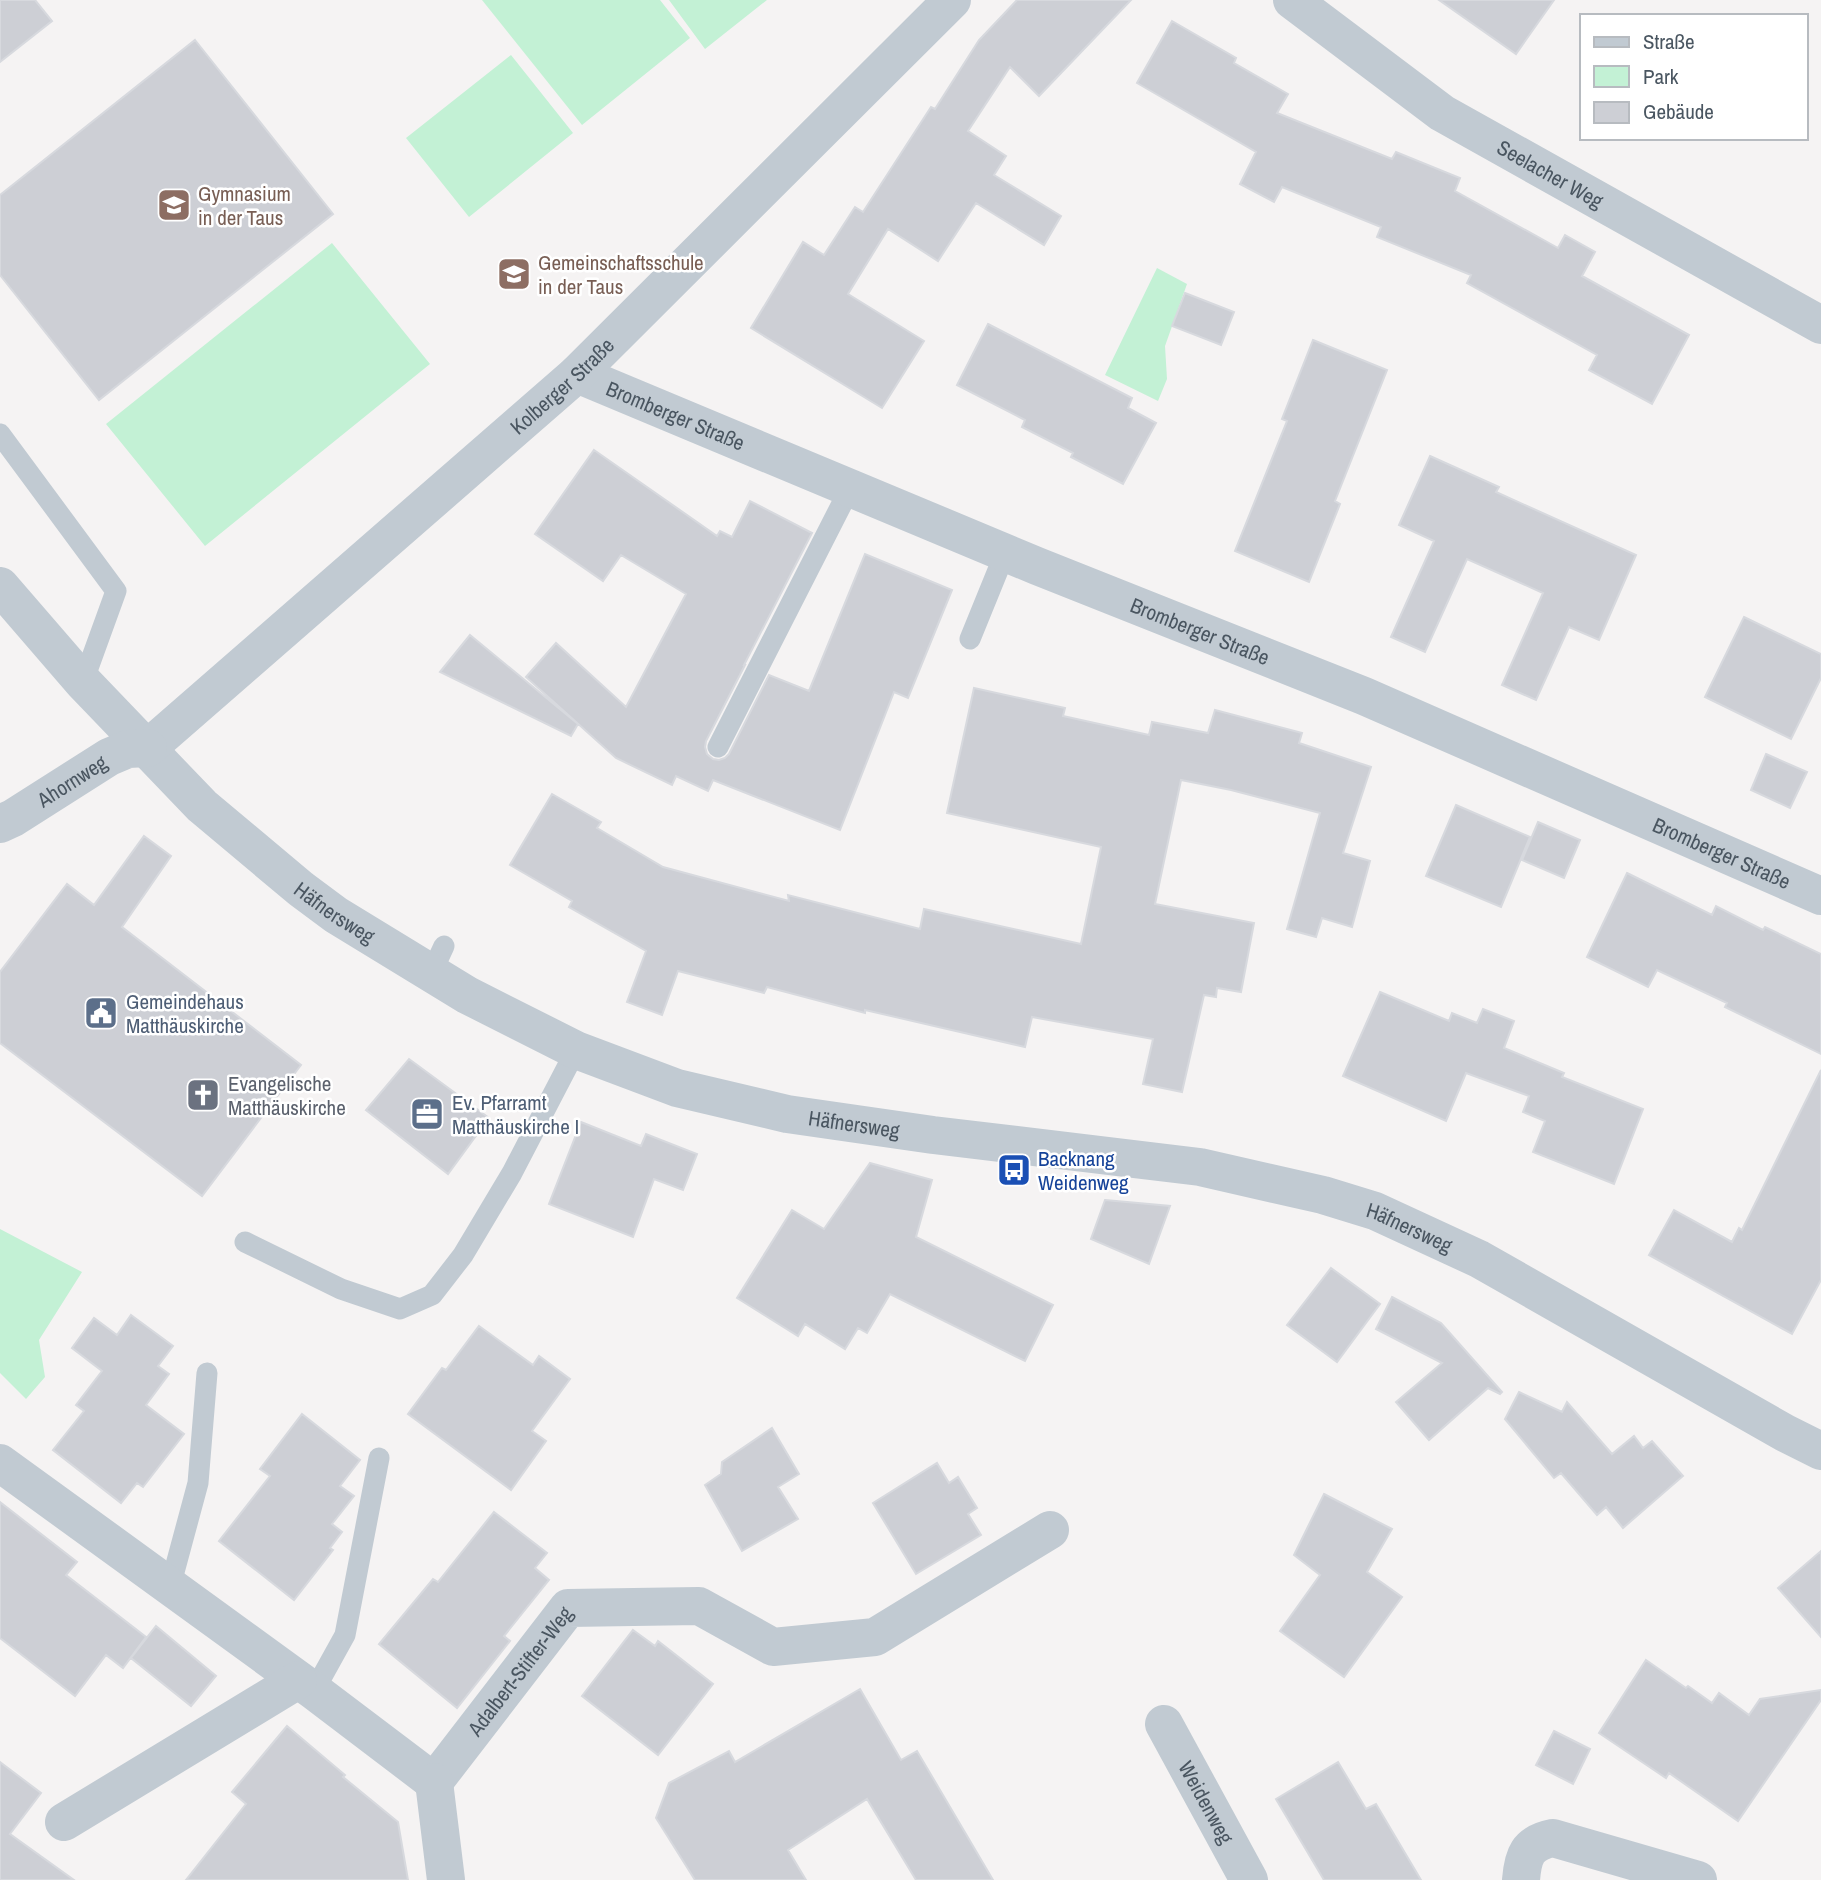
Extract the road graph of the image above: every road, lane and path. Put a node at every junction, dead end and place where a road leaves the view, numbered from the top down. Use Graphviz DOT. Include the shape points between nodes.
graph roads {
  1 [pos="953,0"];
  2 [pos="1292,0"];
  3 [pos="1821,325"];
  4 [pos="577,374"];
  5 [pos="0,434"];
  6 [pos="850,488"];
  7 [pos="1005,553"];
  8 [pos="0,586"];
  9 [pos="970,639"];
  10 [pos="83,682"];
  11 [pos="719,747"];
  12 [pos="148,748"];
  13 [pos="0,824"];
  14 [pos="1821,896"];
  15 [pos="576,1050"];
  16 [pos="245,1242"];
  17 [pos="206,1373"];
  18 [pos="1821,1451"];
  19 [pos="4,1456"];
  20 [pos="379,1458"];
  21 [pos="1051,1530"];
  22 [pos="170,1587"];
  23 [pos="306,1685"];
  24 [pos="1164,1724"];
  25 [pos="434,1782"];
  26 [pos="64,1822"];
  27 [pos="446,1880"];
  28 [pos="1249,1880"];
  29 [pos="1521,1880"];
  30 [pos="1698,1880"];
  1 -- 4 [label="street, Kolberger Straße"];
  2 -- 3 [label="street, Seelacher Weg" via="1442,113"];
  4 -- 6 [label="street, Bromberger Straße"];
  4 -- 12 [label="street, Kolberger Straße"];
  5 -- 10 [label="lane" via="116,592"];
  6 -- 7 [label="street, Bromberger Straße"];
  6 -- 11 [label="lane"];
  7 -- 9 [label="lane"];
  7 -- 14 [label="street, Bromberger Straße" via="1364,696"];
  8 -- 10 [label="street, Häfnersweg"];
  10 -- 12 [label="street, Häfnersweg"];
  12 -- 13 [label="street, Ahornweg" via="128,749 109,757"];
  12 -- 15 [label="street, Häfnersweg" via="202,806 336,915 438,960 467,995"];
  15 -- 16 [label="lane" via="512,1173 463,1255 432,1294 400,1309 341,1289"];
  15 -- 18 [label="street, Häfnersweg" via="677,1088 787,1114 1200,1167 1375,1211 1479,1259"];
  17 -- 22 [label="lane" via="198,1483"];
  19 -- 22 [label="street" via="134,1547"];
  20 -- 23 [label="lane" via="345,1635"];
  21 -- 25 [label="street, Adalbert-Stifter-Weg" via="874,1637 773,1647 699,1606 652,1597 568,1608"];
  22 -- 23 [label="street"];
  23 -- 25 [label="street" via="372,1723"];
  23 -- 26 [label="street"];
  24 -- 28 [label="street, Weidenweg"];
  25 -- 27 [label="street"];
  29 -- 30 [label="street" via="1522,1858 1537,1841 1553,1838"];
}
